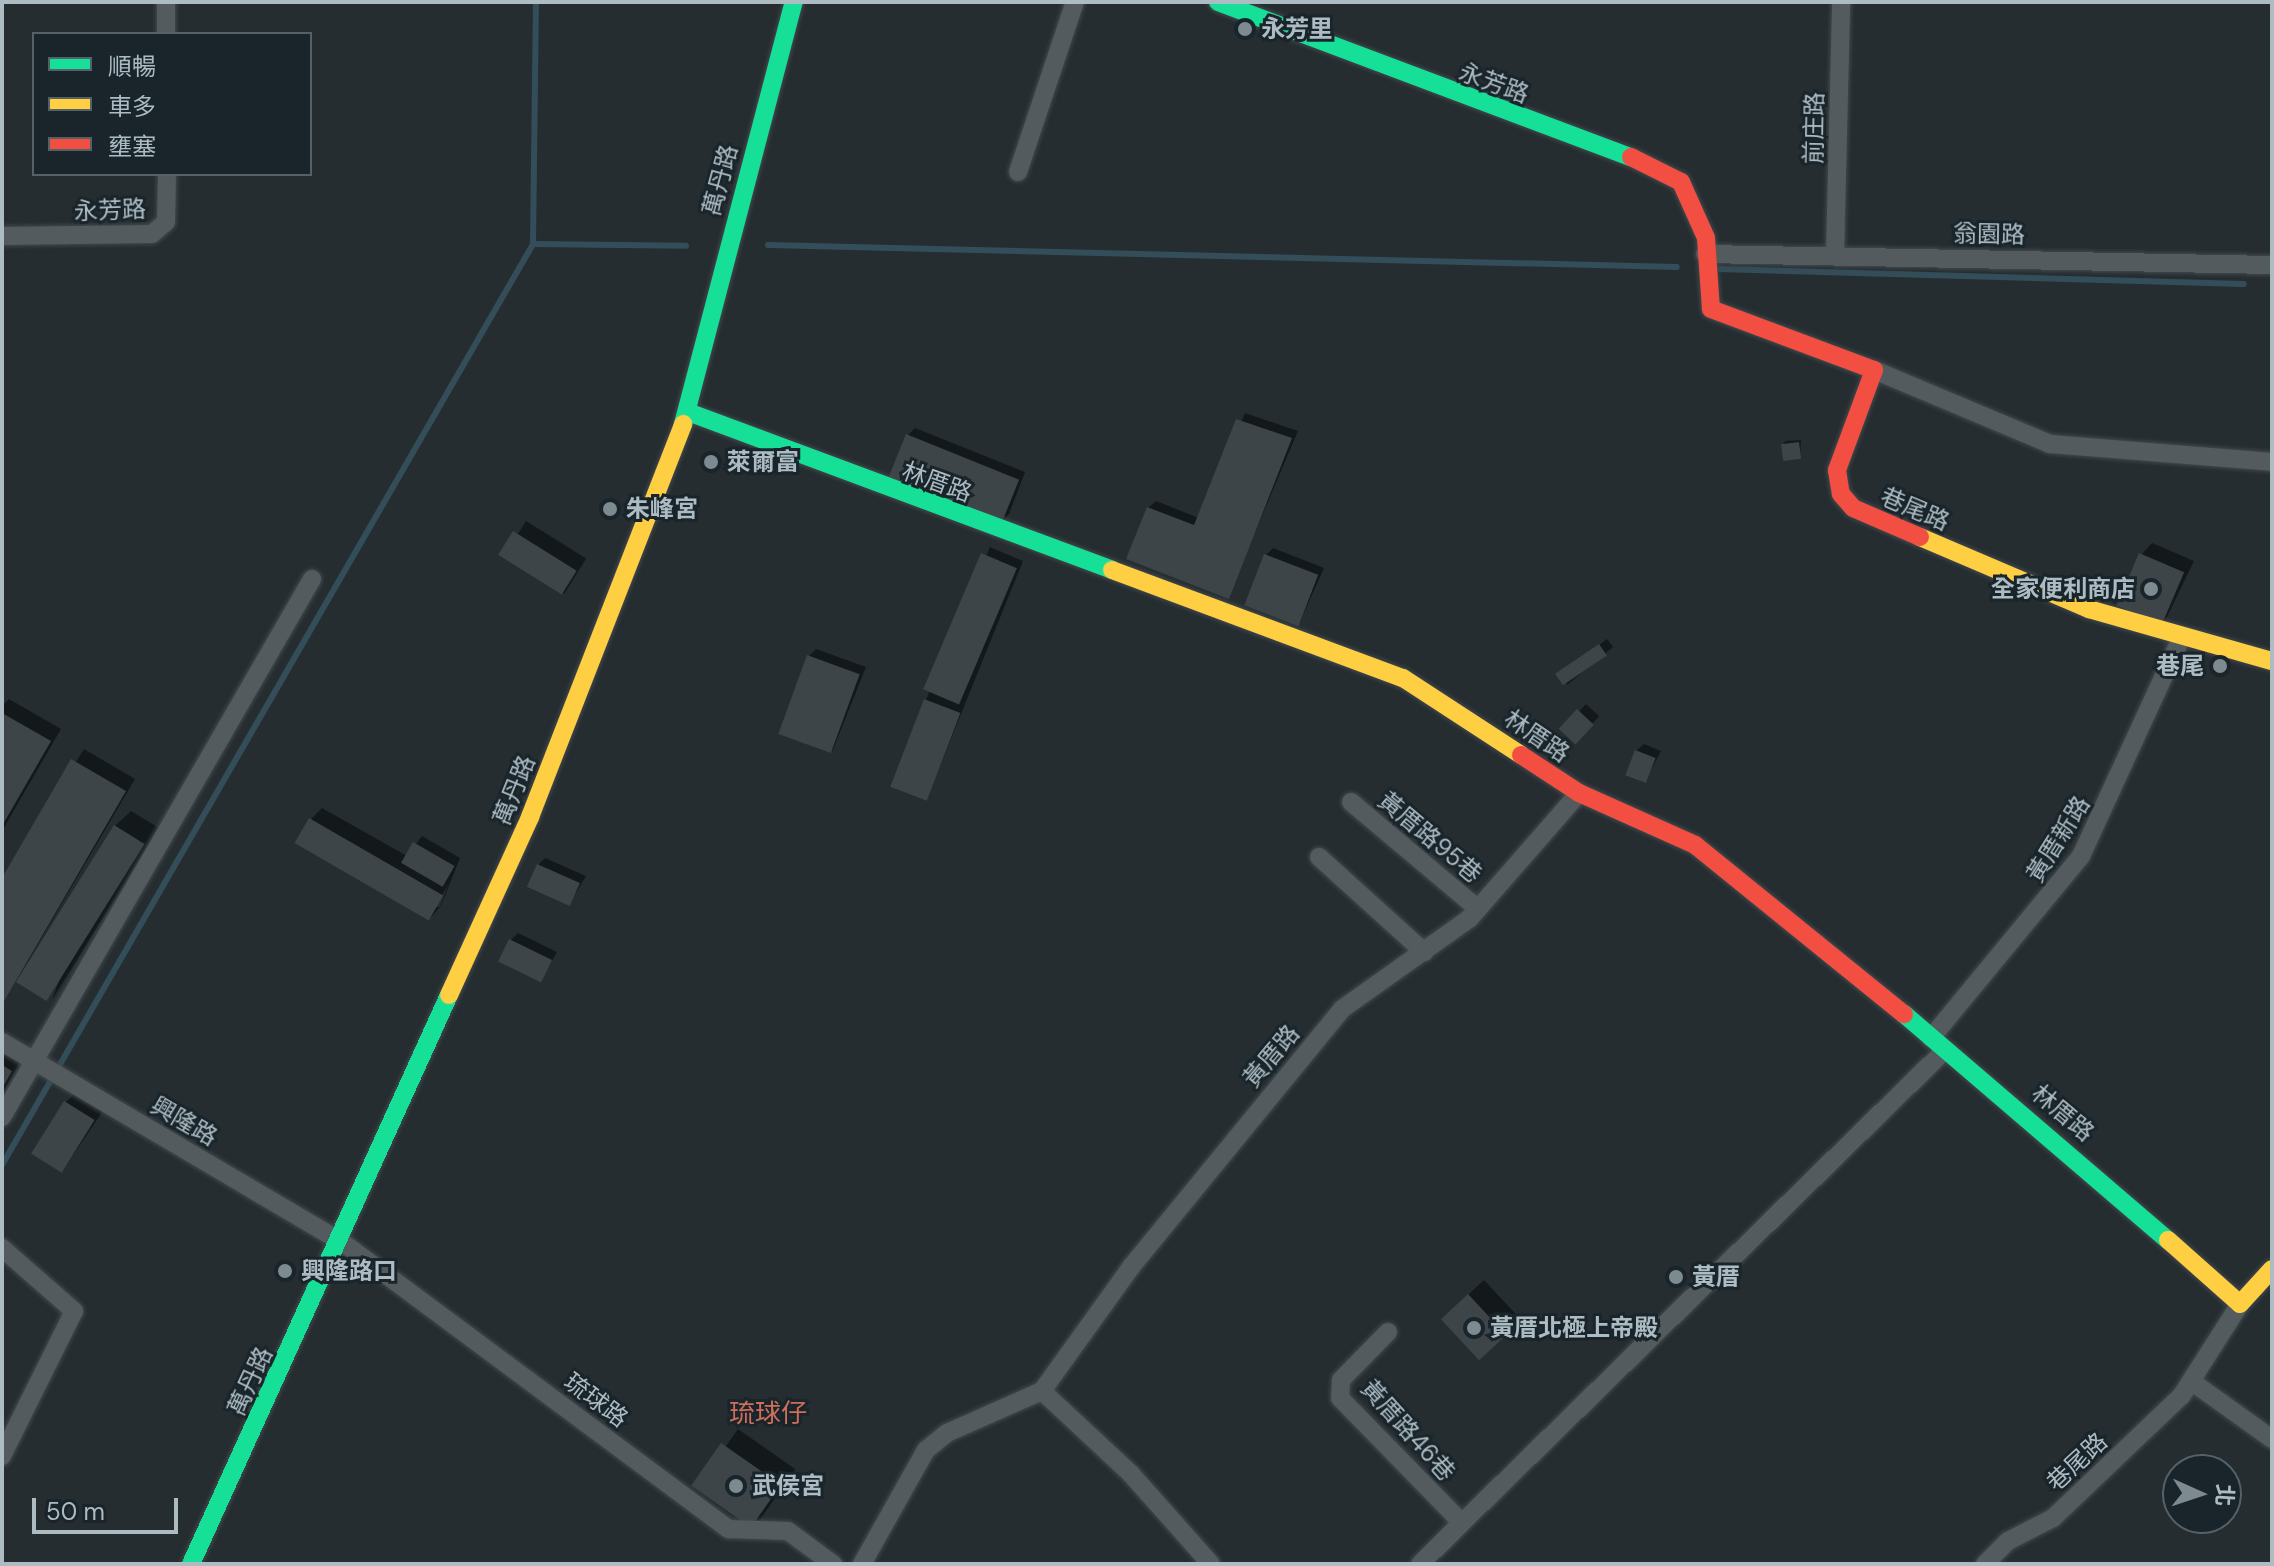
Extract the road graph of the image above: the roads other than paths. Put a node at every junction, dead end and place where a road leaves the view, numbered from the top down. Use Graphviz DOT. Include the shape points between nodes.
graph roads {
  1 [pos="166,2"];
  2 [pos="794,2"];
  3 [pos="1075,2"];
  4 [pos="1218,2"];
  5 [pos="1841,2"];
  6 [pos="166,32"];
  7 [pos="1018,172"];
  8 [pos="167,176"];
  9 [pos="2,236"];
  10 [pos="1705,254"];
  11 [pos="1835,255"];
  12 [pos="2272,265"];
  13 [pos="1874,370"];
  14 [pos="688,412"];
  15 [pos="2272,462"];
  16 [pos="312,579"];
  17 [pos="2181,639"];
  18 [pos="2272,661"];
  19 [pos="1579,793"];
  20 [pos="1351,802"];
  21 [pos="1319,857"];
  22 [pos="1478,909"];
  23 [pos="1424,952"];
  24 [pos="2,1042"];
  25 [pos="1938,1044"];
  26 [pos="48,1069"];
  27 [pos="2,1117"];
  28 [pos="342,1242"];
  29 [pos="2,1248"];
  30 [pos="2272,1269"];
  31 [pos="2240,1304"];
  32 [pos="1388,1332"];
  33 [pos="2191,1381"];
  34 [pos="1042,1391"];
  35 [pos="2272,1439"];
  36 [pos="2,1456"];
  37 [pos="1461,1522"];
  38 [pos="191,1564"];
  39 [pos="833,1564"];
  40 [pos="862,1564"];
  41 [pos="1211,1564"];
  42 [pos="1420,1564"];
  43 [pos="1985,1564"];
  1 -- 6 [label="street"];
  2 -- 14 [label="street, 萬丹路"];
  3 -- 7 [label="street"];
  4 -- 10 [label="street, 永芳路" via="1661,168 1692,200"];
  5 -- 11 [label="street, 前庄路"];
  8 -- 9 [label="street, 永芳路" via="166,222 152,234"];
  10 -- 11 [label="street, 翁園路"];
  10 -- 13 [label="street" via="1705,292 1722,317"];
  11 -- 12 [label="street, 翁園路"];
  13 -- 15 [label="street" via="2050,444"];
  13 -- 17 [label="street, 巷尾路" via="1837,470 1841,494 1853,508 2089,609"];
  14 -- 19 [label="street, 林厝路" via="1373,663"];
  14 -- 28 [label="street, 萬丹路" via="530,817"];
  16 -- 26 [label="street"];
  17 -- 18 [label="street, 巷尾路"];
  17 -- 25 [label="street, 黃厝新路" via="2081,856"];
  19 -- 22 [label="street, 黃厝路"];
  19 -- 25 [label="street, 林厝路" via="1695,845"];
  20 -- 22 [label="street, 黃厝路95巷"];
  21 -- 23 [label="street"];
  22 -- 23 [label="street, 黃厝路"];
  23 -- 34 [label="street, 黃厝路" via="1342,1009 1131,1267"];
  24 -- 26 [label="street, 興隆路"];
  25 -- 31 [label="street, 林厝路" via="2028,1114"];
  25 -- 37 [label="street"];
  26 -- 27 [label="street"];
  26 -- 28 [label="street, 興隆路"];
  28 -- 38 [label="street, 萬丹路"];
  28 -- 39 [label="street, 琉球路" via="729,1529 788,1531"];
  29 -- 36 [label="street" via="74,1311"];
  30 -- 31 [label="street, 巷尾路"];
  31 -- 33 [label="street, 巷尾路"];
  32 -- 37 [label="street, 黃厝路46巷" via="1341,1380 1340,1398"];
  33 -- 35 [label="street"];
  33 -- 43 [label="street, 巷尾路" via="2053,1518 2008,1541"];
  34 -- 40 [label="street" via="947,1433 926,1450"];
  34 -- 41 [label="street" via="1131,1474"];
  37 -- 42 [label="street"];
}
